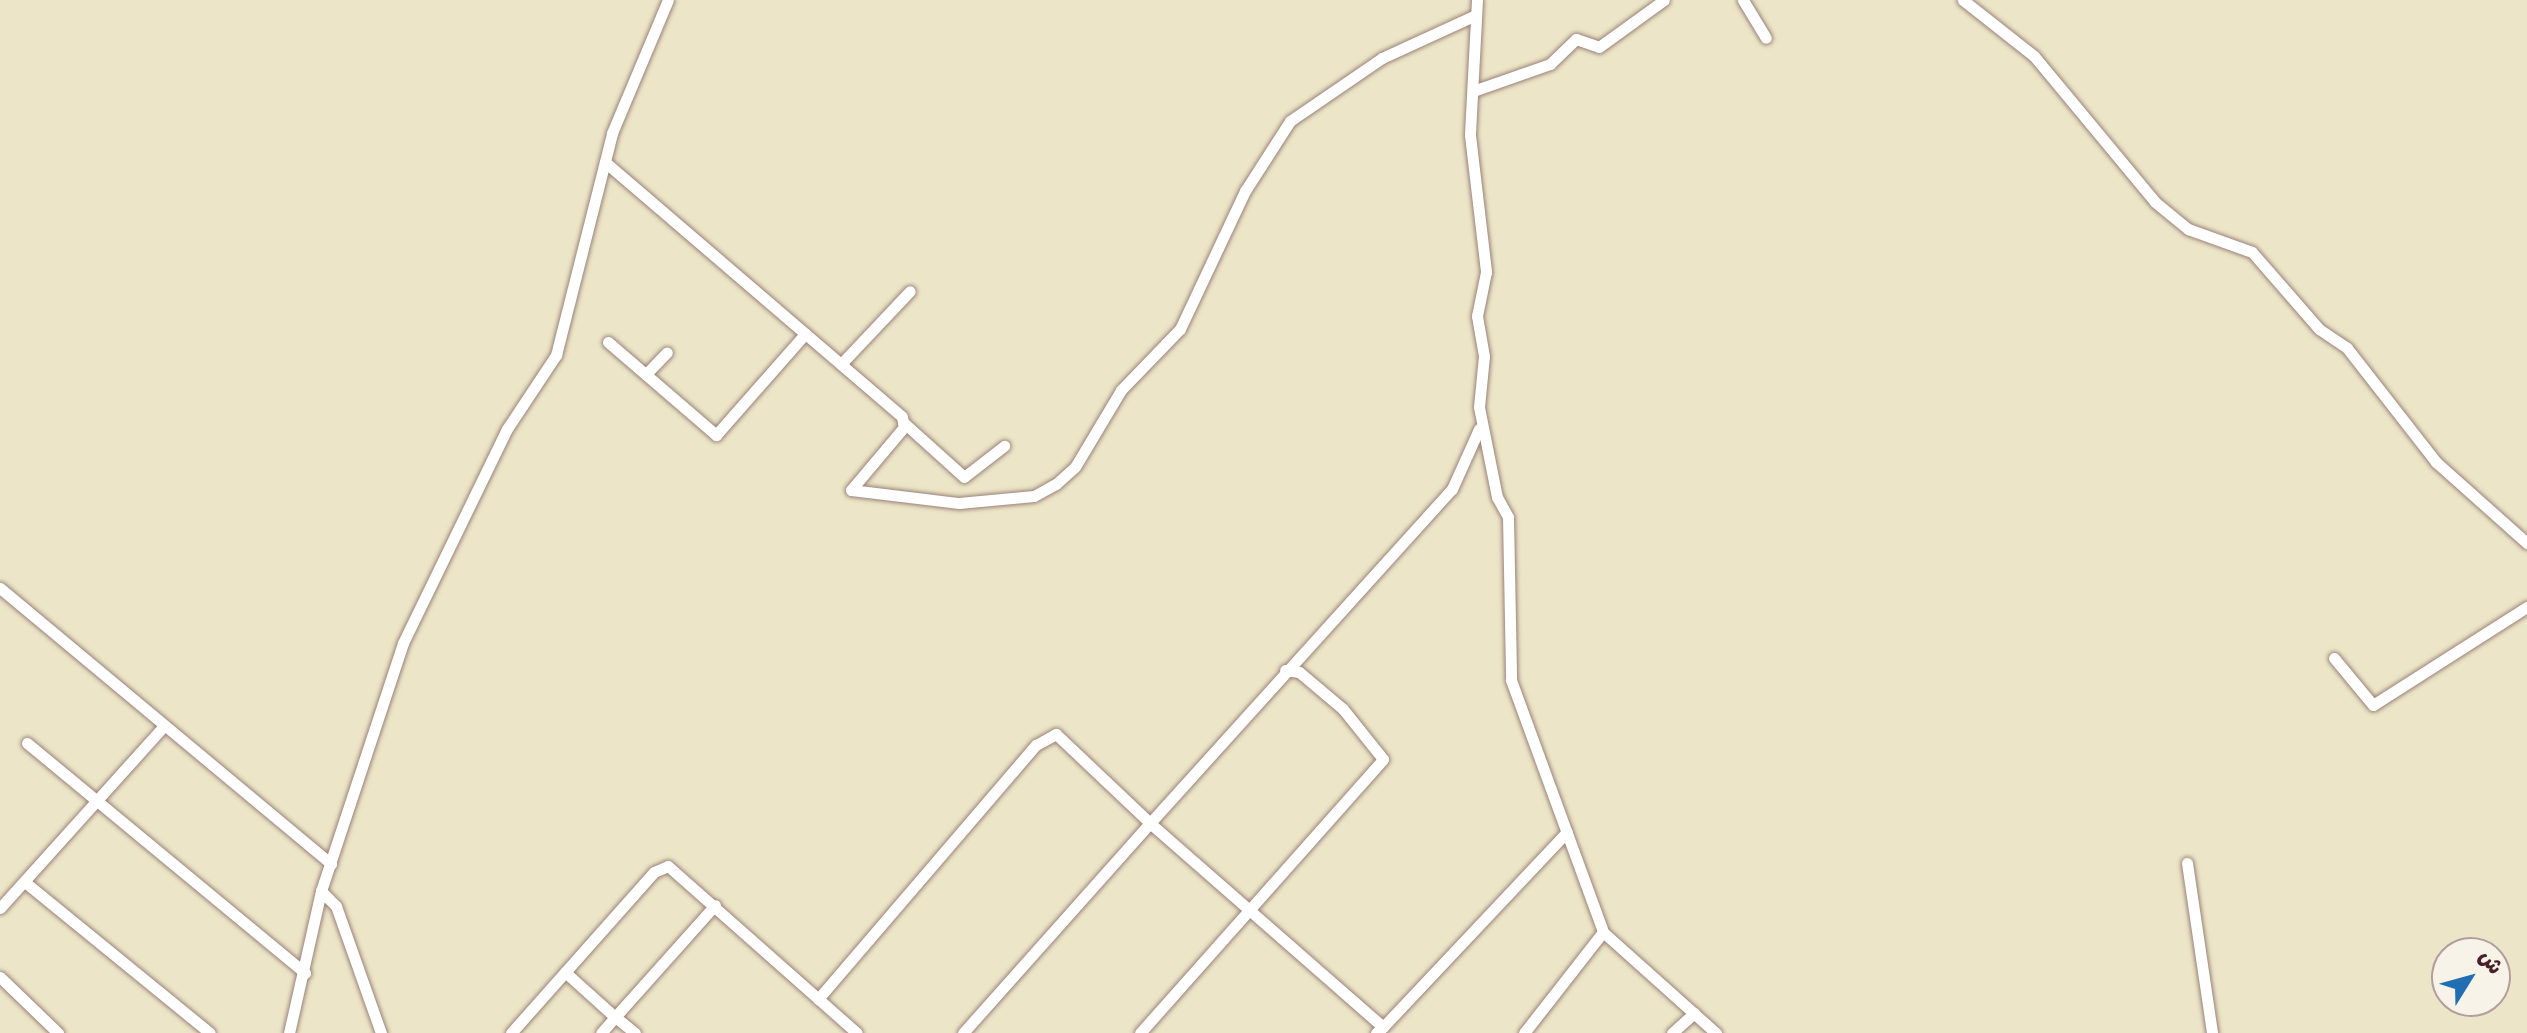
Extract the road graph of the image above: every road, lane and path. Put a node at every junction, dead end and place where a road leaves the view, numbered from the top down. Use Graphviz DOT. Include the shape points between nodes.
graph roads {
  1 [pos="668,0"];
  2 [pos="1477,0"];
  3 [pos="1664,0"];
  4 [pos="1743,0"];
  5 [pos="1963,0"];
  6 [pos="1476,15"];
  7 [pos="1766,38"];
  8 [pos="1473,91"];
  9 [pos="605,162"];
  10 [pos="910,291"];
  11 [pos="805,334"];
  12 [pos="608,342"];
  13 [pos="667,352"];
  14 [pos="841,364"];
  15 [pos="646,374"];
  16 [pos="903,422"];
  17 [pos="1481,425"];
  18 [pos="1004,446"];
  19 [pos="2527,543"];
  20 [pos="0,588"];
  21 [pos="2527,607"];
  22 [pos="2334,658"];
  23 [pos="1285,670"];
  24 [pos="163,727"];
  25 [pos="27,743"];
  26 [pos="99,800"];
  27 [pos="1150,823"];
  28 [pos="1567,832"];
  29 [pos="2187,863"];
  30 [pos="331,864"];
  31 [pos="26,883"];
  32 [pos="321,891"];
  33 [pos="715,905"];
  34 [pos="0,908"];
  35 [pos="1250,911"];
  36 [pos="1603,932"];
  37 [pos="565,972"];
  38 [pos="305,973"];
  39 [pos="0,977"];
  40 [pos="818,999"];
  41 [pos="1694,1013"];
  42 [pos="615,1017"];
  43 [pos="1380,1030"];
  44 [pos="58,1033"];
  45 [pos="210,1033"];
  46 [pos="289,1033"];
  47 [pos="381,1033"];
  48 [pos="511,1033"];
  49 [pos="601,1033"];
  50 [pos="635,1033"];
  51 [pos="857,1033"];
  52 [pos="963,1033"];
  53 [pos="1140,1033"];
  54 [pos="1524,1033"];
  55 [pos="1672,1033"];
  56 [pos="1716,1033"];
  57 [pos="2212,1033"];
  1 -- 9 [label="street"];
  2 -- 6 [label="street"];
  3 -- 8 [label="street" via="1599,47 1576,39 1550,64"];
  4 -- 7 [label="street"];
  5 -- 19 [label="street" via="2034,56 2155,202 2188,229 2252,252 2319,329 2347,348 2436,462"];
  6 -- 8 [label="street"];
  6 -- 16 [label="street" via="1382,58 1290,121 1245,191 1180,329 1121,390 1075,467 1056,484 1034,496 959,503 851,490"];
  8 -- 17 [label="street" via="1472,170 1486,272 1477,316 1484,356"];
  9 -- 11 [label="street"];
  9 -- 30 [label="street" via="556,355 507,429 403,643"];
  10 -- 14 [label="street"];
  11 -- 14 [label="street"];
  11 -- 15 [label="street" via="716,435"];
  12 -- 15 [label="street"];
  13 -- 15 [label="street"];
  14 -- 16 [label="street"];
  16 -- 18 [label="street" via="964,477"];
  17 -- 23 [label="street" via="1452,489"];
  17 -- 28 [label="street" via="1508,517 1511,680"];
  20 -- 24 [label="street"];
  21 -- 22 [label="street" via="2373,705"];
  23 -- 27 [label="street"];
  23 -- 35 [label="street" via="1299,672 1343,709 1383,759"];
  24 -- 26 [label="street"];
  24 -- 30 [label="street"];
  25 -- 26 [label="street"];
  26 -- 31 [label="street"];
  26 -- 38 [label="street"];
  27 -- 35 [label="street"];
  27 -- 40 [label="street" via="1056,734 1047,738"];
  27 -- 52 [label="street"];
  28 -- 36 [label="street"];
  28 -- 43 [label="street"];
  29 -- 57 [label="street"];
  30 -- 32 [label="street"];
  31 -- 34 [label="street"];
  31 -- 45 [label="street"];
  32 -- 38 [label="street"];
  32 -- 47 [label="street" via="334,902"];
  33 -- 37 [label="street" via="661,866"];
  33 -- 40 [label="street"];
  33 -- 42 [label="street"];
  35 -- 43 [label="street"];
  35 -- 53 [label="street"];
  36 -- 41 [label="street"];
  36 -- 54 [label="street"];
  37 -- 42 [label="street"];
  37 -- 48 [label="street"];
  38 -- 46 [label="street"];
  39 -- 44 [label="street"];
  40 -- 51 [label="street"];
  41 -- 55 [label="street"];
  41 -- 56 [label="street"];
  42 -- 49 [label="street"];
  42 -- 50 [label="street"];
}
